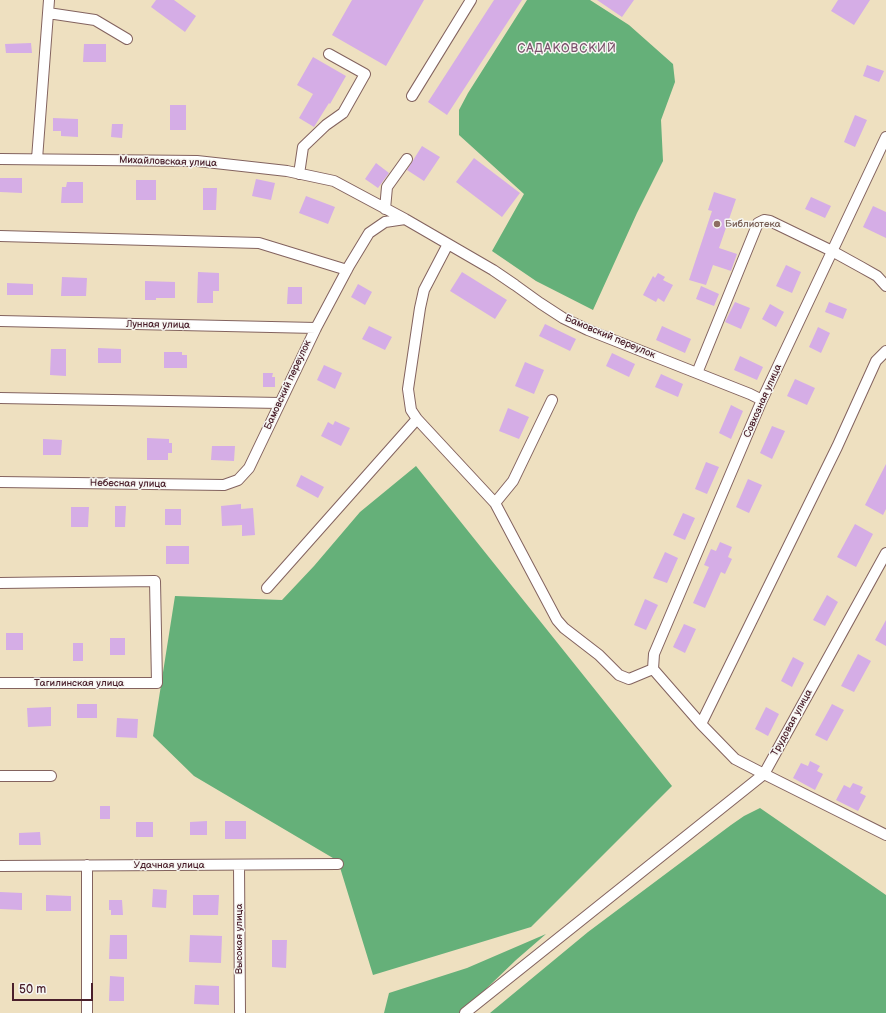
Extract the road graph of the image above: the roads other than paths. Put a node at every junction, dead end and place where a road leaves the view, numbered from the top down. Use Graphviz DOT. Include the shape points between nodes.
graph roads {
  1 [pos="49,0"];
  2 [pos="471,0"];
  3 [pos="48,13"];
  4 [pos="127,40"];
  5 [pos="329,54"];
  6 [pos="412,96"];
  7 [pos="886,137"];
  8 [pos="0,159"];
  9 [pos="37,159"];
  10 [pos="407,159"];
  11 [pos="299,174"];
  12 [pos="334,181"];
  13 [pos="385,209"];
  14 [pos="405,219"];
  15 [pos="0,236"];
  16 [pos="448,244"];
  17 [pos="832,251"];
  18 [pos="347,270"];
  19 [pos="886,286"];
  20 [pos="0,321"];
  21 [pos="316,328"];
  22 [pos="886,351"];
  23 [pos="697,373"];
  24 [pos="0,398"];
  25 [pos="552,400"];
  26 [pos="762,400"];
  27 [pos="280,403"];
  28 [pos="417,419"];
  29 [pos="249,468"];
  30 [pos="0,482"];
  31 [pos="495,503"];
  32 [pos="886,553"];
  33 [pos="0,583"];
  34 [pos="267,588"];
  35 [pos="653,669"];
  36 [pos="0,683"];
  37 [pos="701,724"];
  38 [pos="764,774"];
  39 [pos="0,776"];
  40 [pos="51,776"];
  41 [pos="886,834"];
  42 [pos="338,864"];
  43 [pos="239,865"];
  44 [pos="0,866"];
  45 [pos="87,866"];
  46 [pos="87,1013"];
  47 [pos="240,1013"];
  48 [pos="465,1013"];
  1 -- 3 [label="street"];
  2 -- 6 [label="street"];
  3 -- 4 [label="street" via="95,20"];
  3 -- 9 [label="street"];
  5 -- 11 [label="street" via="365,74 343,113 303,147"];
  7 -- 17 [label="street, Совхозная улица"];
  8 -- 9 [label="street, Михайловская улица"];
  9 -- 11 [label="street, Михайловская улица" via="197,161"];
  10 -- 13 [label="street" via="386,187"];
  11 -- 12 [label="street, Михайловская улица"];
  12 -- 13 [label="street, Бамовский переулок"];
  13 -- 14 [label="street, Бамовский переулок"];
  14 -- 16 [label="street, Бамовский переулок"];
  14 -- 18 [label="street, Бамовский переулок" via="385,222 369,233"];
  15 -- 18 [label="street" via="259,243"];
  16 -- 23 [label="street, Бамовский переулок" via="515,284 563,318"];
  16 -- 28 [label="street" via="424,290 420,308 408,389 411,410"];
  17 -- 19 [label="street" via="877,276"];
  17 -- 23 [label="street" via="770,221 758,223"];
  17 -- 26 [label="street, Совхозная улица"];
  18 -- 21 [label="street, Бамовский переулок"];
  20 -- 21 [label="street, Лунная улица"];
  21 -- 27 [label="street, Бамовский переулок"];
  22 -- 37 [label="street" via="876,361 837,447"];
  23 -- 26 [label="street, Бамовский переулок"];
  24 -- 27 [label="street"];
  25 -- 31 [label="street" via="513,481"];
  26 -- 35 [label="street, Совхозная улица" via="654,654"];
  27 -- 29 [label="street, Бамовский переулок"];
  28 -- 31 [label="street"];
  28 -- 34 [label="street"];
  29 -- 30 [label="street, Небесная улица" via="238,480 224,485"];
  31 -- 35 [label="street" via="557,620 564,628 599,655 619,675 629,679"];
  32 -- 38 [label="street, Трудовая улица"];
  33 -- 36 [label="street, Тагилинская улица" via="155,581 157,683"];
  35 -- 37 [label="street"];
  37 -- 38 [label="street" via="735,759"];
  38 -- 41 [label="street"];
  38 -- 48 [label="street"];
  39 -- 40 [label="street"];
  42 -- 43 [label="street, Удачная улица"];
  43 -- 45 [label="street, Удачная улица"];
  43 -- 47 [label="street, Высокая улица"];
  44 -- 45 [label="street, Удачная улица"];
  45 -- 46 [label="street"];
}
